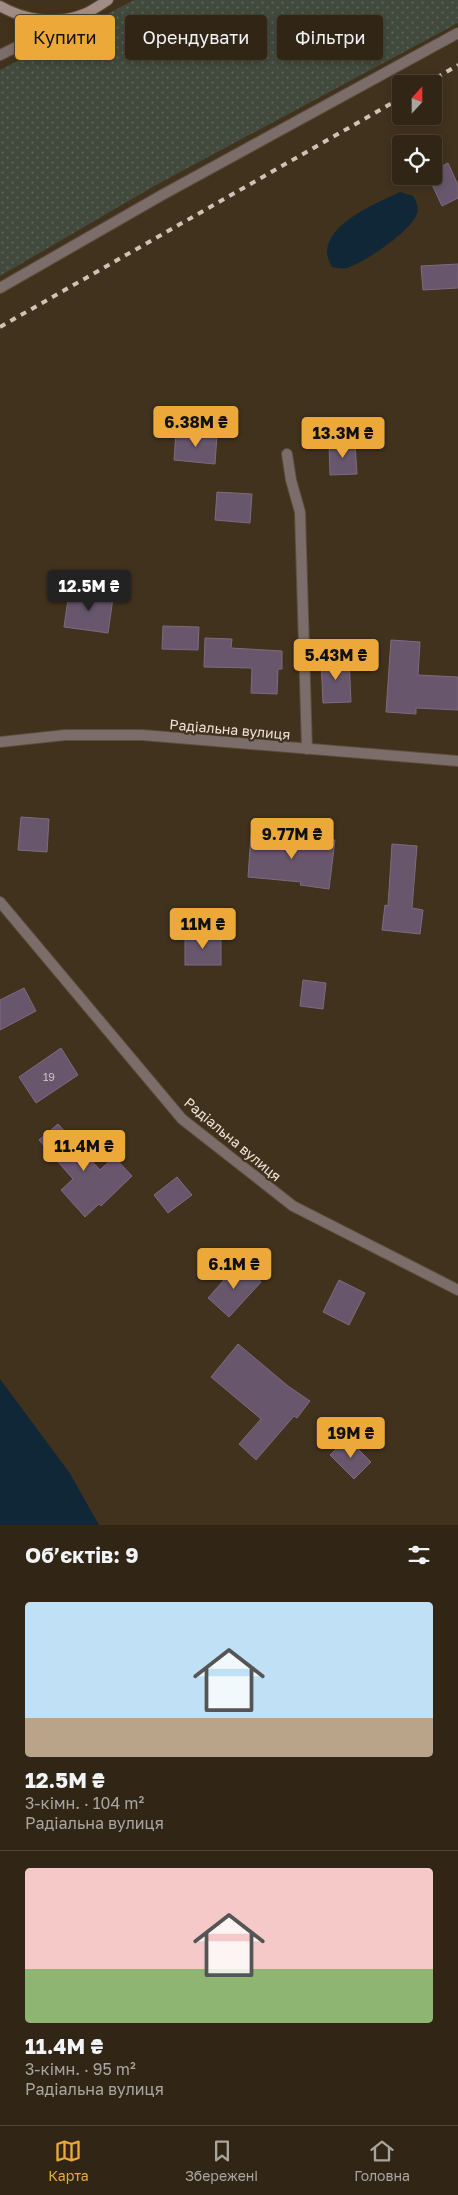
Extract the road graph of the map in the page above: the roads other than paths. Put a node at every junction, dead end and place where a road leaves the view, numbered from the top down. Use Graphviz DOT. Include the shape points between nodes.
graph roads {
  1 [pos="108,0"];
  2 [pos="0,6"];
  3 [pos="84,14"];
  4 [pos="458,34"];
  5 [pos="0,55"];
  6 [pos="0,288"];
  7 [pos="287,454"];
  8 [pos="0,742"];
  9 [pos="307,749"];
  10 [pos="458,761"];
  11 [pos="0,902"];
  12 [pos="458,1290"];
  1 -- 3 [label="main road"];
  2 -- 3 [label="main road" via="13,14 32,19"];
  3 -- 5 [label="street"];
  4 -- 6 [label="street" via="162,195"];
  7 -- 9 [label="street" via="300,512"];
  8 -- 9 [label="street, Радіальна вулиця" via="65,735 142,735"];
  9 -- 10 [label="street, Радіальна вулиця"];
  11 -- 12 [label="street, Радіальна вулиця" via="182,1119 293,1206"];
}
